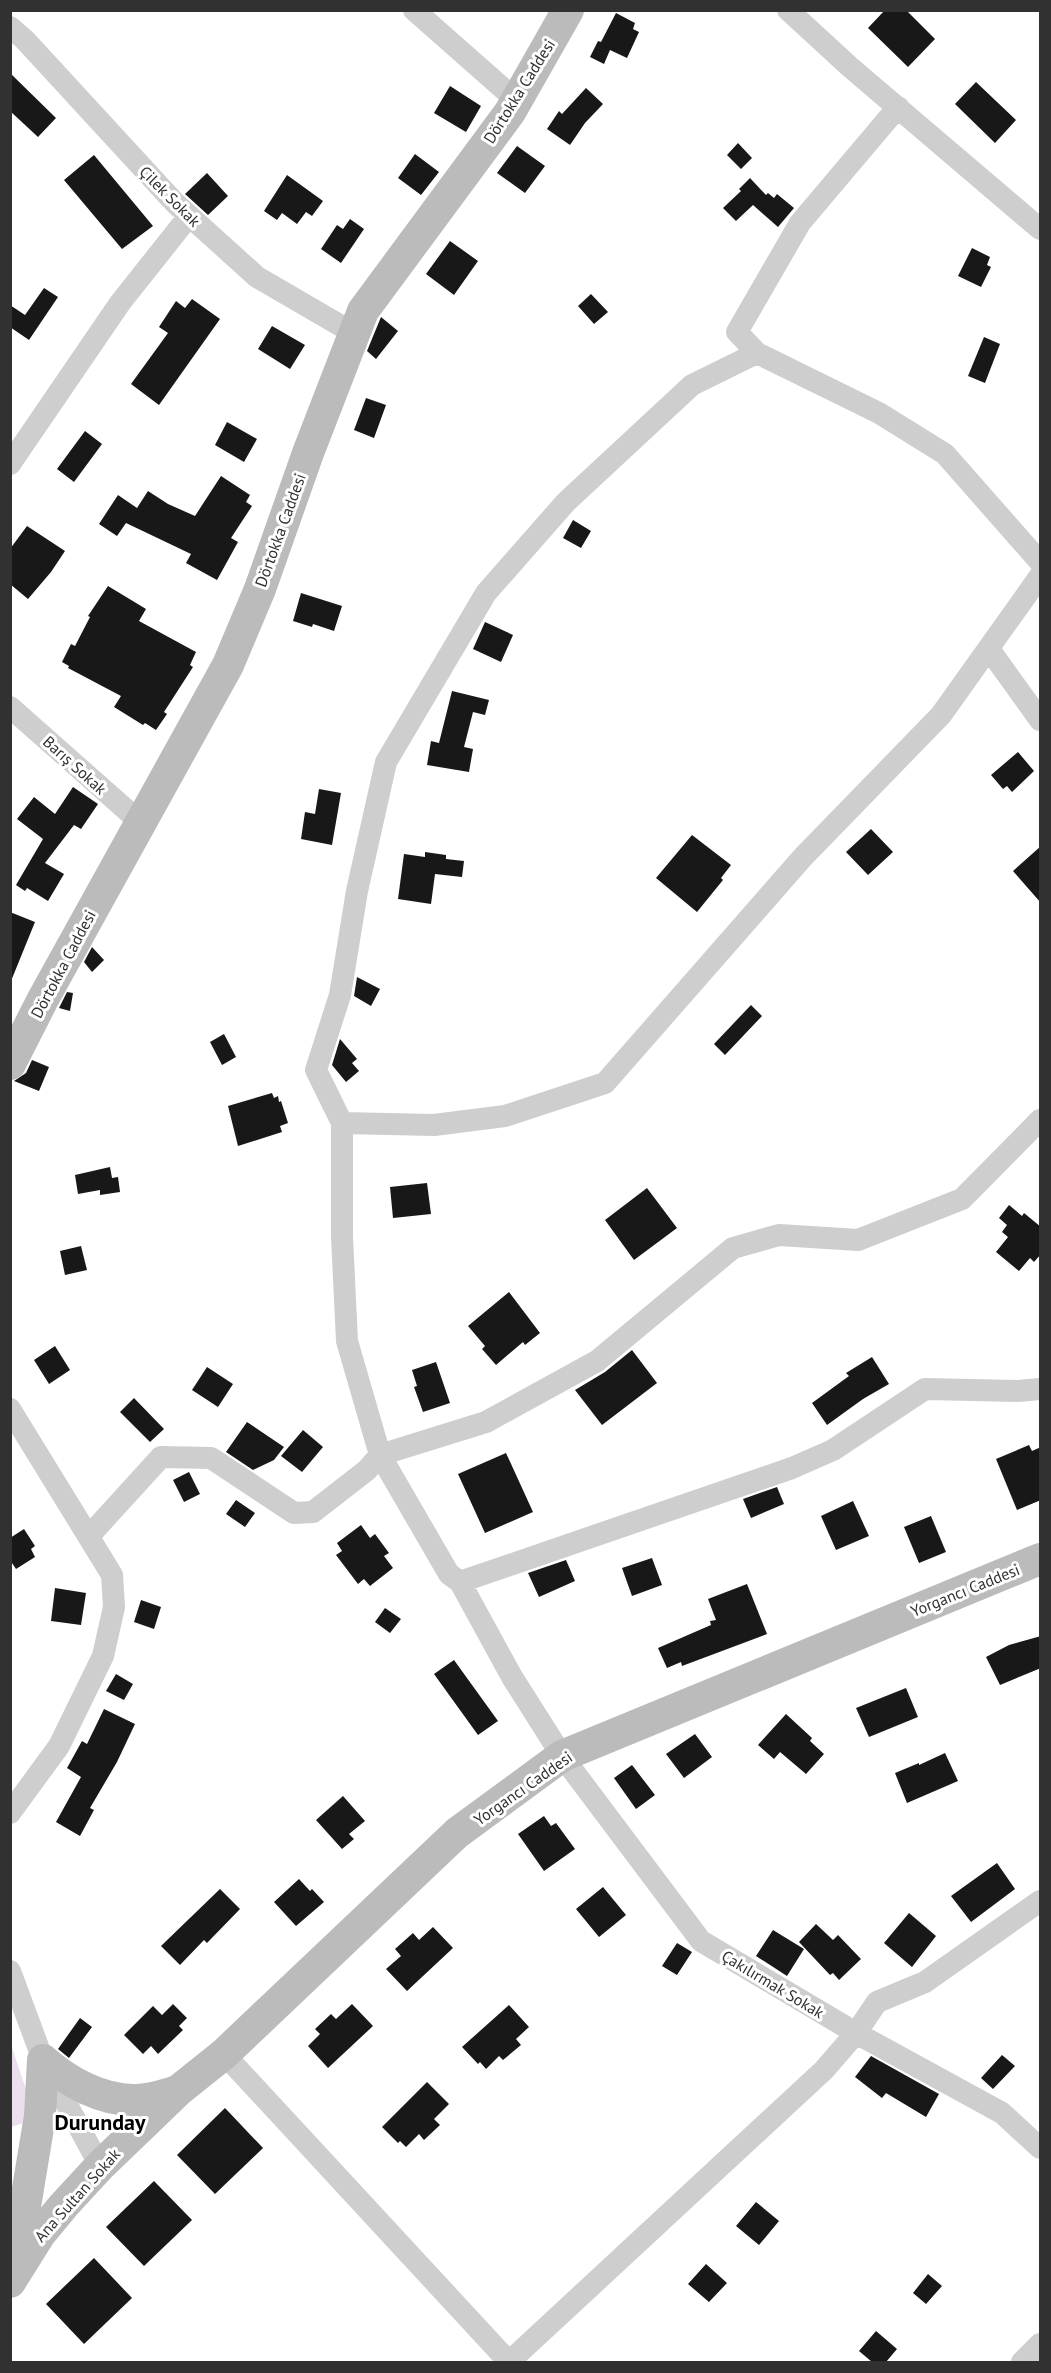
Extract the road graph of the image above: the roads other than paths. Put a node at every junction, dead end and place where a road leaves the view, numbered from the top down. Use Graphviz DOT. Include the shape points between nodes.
graph roads {
  1 [pos="414,10"];
  2 [pos="568,10"];
  3 [pos="788,10"];
  4 [pos="10,27"];
  5 [pos="516,100"];
  6 [pos="898,107"];
  7 [pos="189,216"];
  8 [pos="1041,229"];
  9 [pos="355,334"];
  10 [pos="757,353"];
  11 [pos="10,464"];
  12 [pos="1041,562"];
  13 [pos="1041,576"];
  14 [pos="989,649"];
  15 [pos="10,707"];
  16 [pos="1041,720"];
  17 [pos="140,822"];
  18 [pos="10,1064"];
  19 [pos="1041,1120"];
  20 [pos="342,1123"];
  21 [pos="1041,1389"];
  22 [pos="10,1409"];
  23 [pos="380,1455"];
  24 [pos="89,1536"];
  25 [pos="1041,1559"];
  26 [pos="460,1582"];
  27 [pos="562,1756"];
  28 [pos="10,1813"];
  29 [pos="1041,1901"];
  30 [pos="10,1971"];
  31 [pos="856,2033"];
  32 [pos="224,2054"];
  33 [pos="43,2060"];
  34 [pos="178,2091"];
  35 [pos="1041,2148"];
  36 [pos="100,2166"];
  37 [pos="12,2278"];
  38 [pos="1041,2344"];
  39 [pos="509,2362"];
  40 [pos="1022,2362"];
  1 -- 5 [label="street"];
  2 -- 5 [label="street, Dörtokka Caddesi"];
  3 -- 6 [label="street"];
  4 -- 7 [label="street, Çilek Sokak"];
  5 -- 9 [label="street, Dörtokka Caddesi" via="363,311"];
  6 -- 8 [label="street"];
  6 -- 10 [label="street" via="800,224 737,332"];
  7 -- 9 [label="street, Çilek Sokak" via="257,277"];
  7 -- 11 [label="street" via="120,303"];
  9 -- 17 [label="street, Dörtokka Caddesi" via="228,665"];
  10 -- 12 [label="street" via="879,413 945,454"];
  10 -- 20 [label="street" via="692,385 566,502 486,593 386,762 357,891 340,995 316,1070"];
  13 -- 14 [label="street"];
  14 -- 16 [label="street"];
  14 -- 20 [label="street" via="941,715 803,857 604,1083 505,1116 434,1125"];
  15 -- 17 [label="street, Barış Sokak"];
  17 -- 18 [label="street, Dörtokka Caddesi"];
  19 -- 23 [label="street" via="962,1199 858,1240 779,1235 733,1248 597,1361 486,1422"];
  20 -- 23 [label="street, Çakılırmak Sokak" via="347,1341"];
  21 -- 26 [label="street" via="925,1389 833,1450 792,1468"];
  22 -- 24 [label="street"];
  23 -- 24 [label="street" via="367,1470 313,1512 294,1513 211,1458 161,1456"];
  23 -- 26 [label="street, Çakılırmak Sokak" via="449,1574"];
  24 -- 28 [label="street" via="112,1575 114,1607 103,1656 59,1746"];
  25 -- 27 [label="street, Yorgancı Caddesi"];
  26 -- 27 [label="street, Çakılırmak Sokak" via="512,1677"];
  27 -- 31 [label="street, Çakılırmak Sokak" via="701,1941"];
  27 -- 32 [label="street, Yorgancı Caddesi" via="457,1833"];
  29 -- 31 [label="street" via="925,1982 877,2002"];
  30 -- 33 [label="street"];
  31 -- 35 [label="street, Çakılırmak Sokak" via="1002,2113"];
  31 -- 39 [label="street" via="824,2070"];
  32 -- 34 [label="street, Yorgancı Caddesi"];
  32 -- 39 [label="street"];
  33 -- 34 [label="street" via="74,2083 116,2098 135,2100"];
  33 -- 36 [label="street"];
  33 -- 37 [label="street" via="39,2116"];
  34 -- 36 [label="street, Ana Sultan Sokak"];
  36 -- 37 [label="street, Ana Sultan Sokak" via="40,2234"];
  38 -- 40 [label="street"];
}
